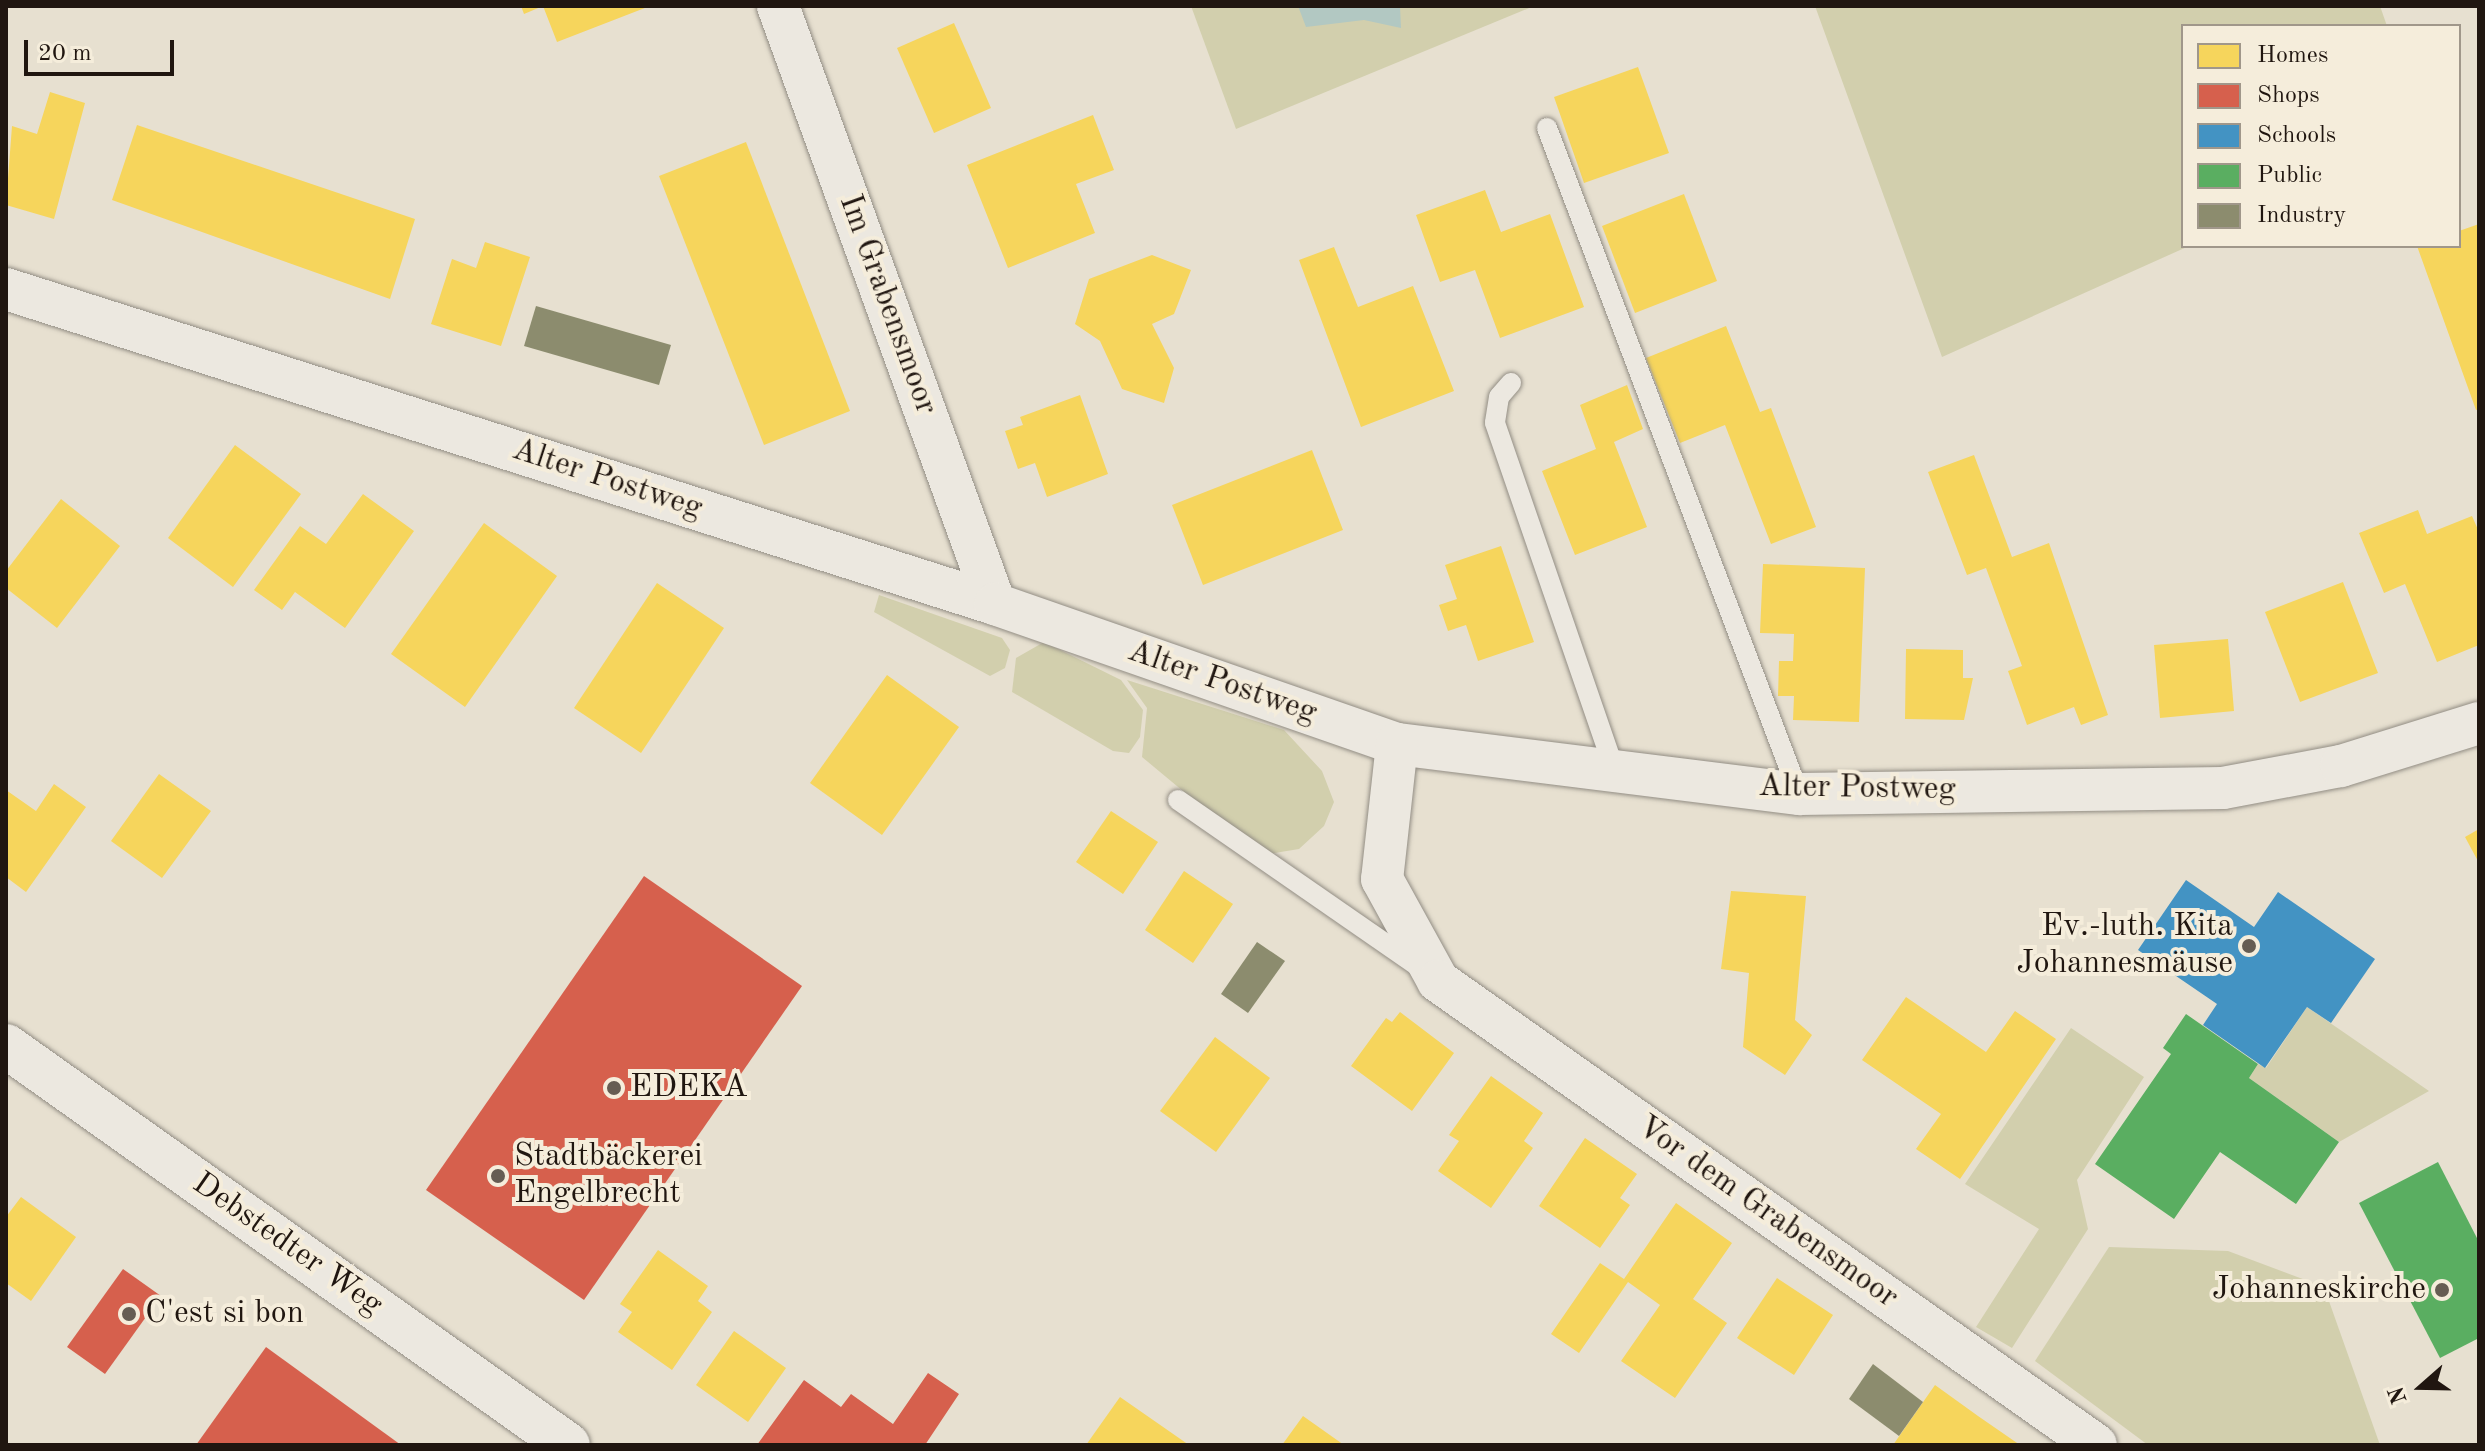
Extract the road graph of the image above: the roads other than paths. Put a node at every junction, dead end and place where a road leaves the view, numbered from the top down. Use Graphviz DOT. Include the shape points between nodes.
graph roads {
  1 [pos="778,6"];
  2 [pos="1547,128"];
  3 [pos="6,289"];
  4 [pos="1511,383"];
  5 [pos="995,604"];
  6 [pos="2479,723"];
  7 [pos="1397,744"];
  8 [pos="1614,769"];
  9 [pos="1799,794"];
  10 [pos="1178,800"];
  11 [pos="1438,981"];
  12 [pos="6,1046"];
  13 [pos="568,1445"];
  14 [pos="2096,1445"];
  1 -- 5 [label="street, Im Grabensmoor"];
  2 -- 9 [label="lane"];
  3 -- 5 [label="street, Alter Postweg"];
  4 -- 8 [label="lane" via="1499,397 1495,423"];
  5 -- 7 [label="street, Alter Postweg"];
  6 -- 9 [label="street, Alter Postweg" via="2341,766 2223,788"];
  7 -- 8 [label="street, Alter Postweg"];
  7 -- 11 [label="street, Vor dem Grabensmoor" via="1382,879"];
  8 -- 9 [label="street, Alter Postweg"];
  10 -- 11 [label="lane, Vor dem Grabensmoor"];
  11 -- 14 [label="street, Vor dem Grabensmoor"];
  12 -- 13 [label="street, Debstedter Weg"];
}
